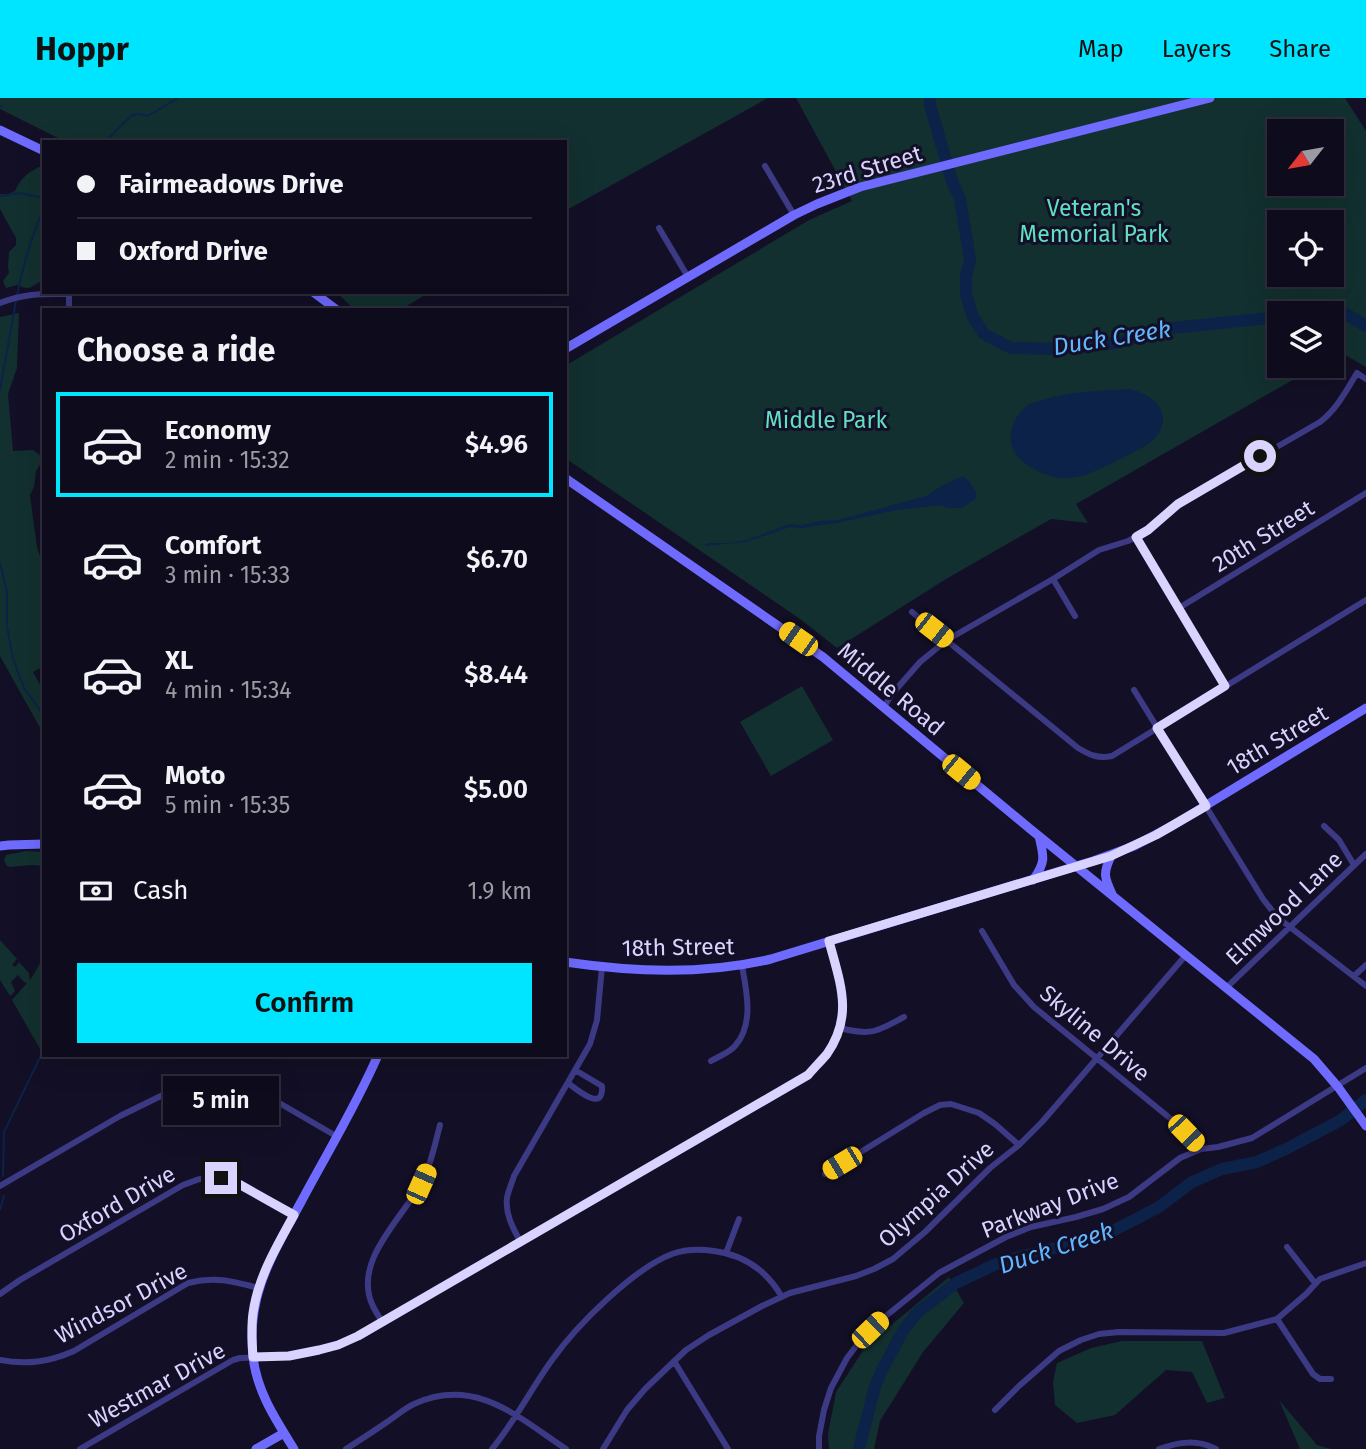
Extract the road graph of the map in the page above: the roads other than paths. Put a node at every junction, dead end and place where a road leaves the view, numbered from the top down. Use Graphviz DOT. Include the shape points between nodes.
graph roads {
  1 [pos="1210,98"];
  2 [pos="0,130"];
  3 [pos="42,150"];
  4 [pos="765,166"];
  5 [pos="794,215"];
  6 [pos="659,228"];
  7 [pos="688,277"];
  8 [pos="42,293"];
  9 [pos="316,294"];
  10 [pos="0,303"];
  11 [pos="334,308"];
  12 [pos="567,348"];
  13 [pos="1366,379"];
  14 [pos="567,479"];
  15 [pos="1366,493"];
  16 [pos="1136,537"];
  17 [pos="1054,579"];
  18 [pos="1366,600"];
  19 [pos="1179,608"];
  20 [pos="912,612"];
  21 [pos="1075,617"];
  22 [pos="947,640"];
  23 [pos="1225,686"];
  24 [pos="1134,690"];
  25 [pos="884,707"];
  26 [pos="1366,708"];
  27 [pos="1157,728"];
  28 [pos="1206,806"];
  29 [pos="1324,826"];
  30 [pos="1039,836"];
  31 [pos="42,844"];
  32 [pos="0,846"];
  33 [pos="1366,854"];
  34 [pos="1111,856"];
  35 [pos="1354,865"];
  36 [pos="1076,867"];
  37 [pos="1032,880"];
  38 [pos="1112,896"];
  39 [pos="1290,926"];
  40 [pos="982,931"];
  41 [pos="829,941"];
  42 [pos="1186,955"];
  43 [pos="567,962"];
  44 [pos="1366,965"];
  45 [pos="742,966"];
  46 [pos="602,967"];
  47 [pos="1354,976"];
  48 [pos="1366,986"];
  49 [pos="1226,988"];
  50 [pos="904,1017"];
  51 [pos="839,1028"];
  52 [pos="377,1057"];
  53 [pos="1096,1058"];
  54 [pos="711,1061"];
  55 [pos="1366,1068"];
  56 [pos="575,1070"];
  57 [pos="568,1083"];
  58 [pos="1340,1090"];
  59 [pos="440,1125"];
  60 [pos="1366,1126"];
  61 [pos="337,1136"];
  62 [pos="1019,1145"];
  63 [pos="1201,1149"];
  64 [pos="825,1174"];
  65 [pos="0,1186"];
  66 [pos="294,1215"];
  67 [pos="739,1219"];
  68 [pos="520,1241"];
  69 [pos="1287,1247"];
  70 [pos="726,1253"];
  71 [pos="1366,1263"];
  72 [pos="1315,1283"];
  73 [pos="258,1288"];
  74 [pos="0,1294"];
  75 [pos="782,1297"];
  76 [pos="1277,1319"];
  77 [pos="383,1323"];
  78 [pos="253,1357"];
  79 [pos="0,1360"];
  80 [pos="674,1361"];
  81 [pos="1331,1379"];
  82 [pos="995,1409"];
  83 [pos="516,1416"];
  84 [pos="284,1433"];
  85 [pos="80,1449"];
  86 [pos="256,1449"];
  87 [pos="294,1449"];
  88 [pos="346,1449"];
  89 [pos="492,1449"];
  90 [pos="566,1449"];
  91 [pos="603,1449"];
  92 [pos="728,1449"];
  93 [pos="819,1449"];
  94 [pos="1159,1449"];
  95 [pos="1216,1449"];
  1 -- 5 [label="street, 23rd Street" via="860,187"];
  2 -- 3 [label="street"];
  4 -- 5 [label="street"];
  5 -- 7 [label="street, 23rd Street"];
  6 -- 7 [label="street"];
  7 -- 12 [label="street, 23rd Street"];
  8 -- 10 [label="street"];
  9 -- 11 [label="street"];
  13 -- 16 [label="street" via="1357,373 1320,422 1178,504"];
  14 -- 25 [label="street, Middle Road" via="798,639"];
  15 -- 19 [label="street, 20th Street"];
  16 -- 17 [label="street" via="1099,550"];
  16 -- 19 [label="street"];
  17 -- 21 [label="street"];
  17 -- 22 [label="street"];
  18 -- 23 [label="street"];
  19 -- 23 [label="street"];
  20 -- 22 [label="street"];
  22 -- 25 [label="street" via="920,662"];
  22 -- 27 [label="street" via="1092,756 1112,756"];
  23 -- 27 [label="street"];
  24 -- 27 [label="street"];
  25 -- 30 [label="street, Middle Road"];
  26 -- 28 [label="street, 18th Street"];
  27 -- 28 [label="street"];
  28 -- 34 [label="street, 18th Street"];
  28 -- 39 [label="street" via="1263,899"];
  29 -- 35 [label="street"];
  30 -- 36 [label="street, Middle Road"];
  30 -- 37 [label="street" via="1043,863"];
  31 -- 32 [label="street"];
  33 -- 35 [label="street, Elmwood Lane"];
  34 -- 36 [label="street, 18th Street"];
  34 -- 38 [label="street" via="1104,874"];
  35 -- 39 [label="street, Elmwood Lane"];
  36 -- 37 [label="street, 18th Street"];
  36 -- 38 [label="street, Middle Road"];
  37 -- 41 [label="street, 18th Street"];
  38 -- 42 [label="street, Middle Road"];
  39 -- 47 [label="street"];
  39 -- 49 [label="street, Elmwood Lane"];
  40 -- 53 [label="street, Skyline Drive" via="1027,1000"];
  41 -- 45 [label="street, 18th Street"];
  41 -- 51 [label="street" via="843,996"];
  42 -- 49 [label="street, Middle Road"];
  42 -- 53 [label="street, Olympia Drive"];
  43 -- 46 [label="street, 18th Street"];
  44 -- 47 [label="street"];
  45 -- 46 [label="street, 18th Street" via="688,971"];
  45 -- 54 [label="street" via="748,999 741,1037 734,1048"];
  46 -- 56 [label="street" via="597,1020"];
  47 -- 48 [label="street"];
  49 -- 58 [label="street, Middle Road" via="1314,1059"];
  50 -- 51 [label="street" via="866,1033"];
  51 -- 68 [label="street, Westmar Drive" via="827,1054 808,1075"];
  52 -- 61 [label="street"];
  53 -- 62 [label="street, Olympia Drive"];
  53 -- 63 [label="street, Skyline Drive"];
  55 -- 58 [label="street, Parkway Drive"];
  56 -- 57 [label="street"];
  56 -- 57 [label="street" via="602,1086 603,1092 591,1099"];
  57 -- 68 [label="street" via="514,1176 507,1198 508,1215"];
  58 -- 60 [label="street, Middle Road"];
  58 -- 63 [label="street, Parkway Drive" via="1252,1139"];
  59 -- 77 [label="street" via="421,1184 368,1271 371,1303"];
  61 -- 65 [label="street" via="269,1097 245,1088 203,1083 169,1092 120,1116"];
  61 -- 66 [label="street"];
  62 -- 64 [label="street" via="979,1113 940,1105"];
  62 -- 75 [label="street, Olympia Drive" via="893,1259 856,1276"];
  63 -- 93 [label="street, Parkway Drive" via="1103,1209 1006,1237 915,1291 847,1358 824,1410"];
  66 -- 73 [label="street"];
  66 -- 74 [label="street, Oxford Drive" via="237,1183 199,1179"];
  67 -- 70 [label="street"];
  68 -- 77 [label="street, Westmar Drive"];
  69 -- 72 [label="street"];
  70 -- 75 [label="street" via="761,1270"];
  70 -- 83 [label="street" via="688,1250 671,1254 624,1284 552,1359"];
  71 -- 72 [label="street"];
  72 -- 76 [label="street"];
  73 -- 78 [label="street"];
  73 -- 79 [label="street, Windsor Drive" via="202,1279 56,1359 35,1363"];
  75 -- 80 [label="street, Olympia Drive" via="709,1335"];
  76 -- 81 [label="street" via="1313,1374"];
  76 -- 82 [label="street" via="1224,1333 1099,1334 1059,1351"];
  77 -- 78 [label="street, Westmar Drive" via="319,1350"];
  78 -- 84 [label="street" via="265,1402"];
  78 -- 85 [label="street, Westmar Drive" via="233,1360"];
  80 -- 91 [label="street, Olympia Drive" via="627,1410"];
  80 -- 92 [label="street"];
  83 -- 88 [label="street" via="476,1396 435,1396 412,1404"];
  83 -- 89 [label="street"];
  83 -- 90 [label="street"];
  84 -- 86 [label="street"];
  84 -- 87 [label="street"];
  94 -- 95 [label="street" via="1189,1442"];
}
